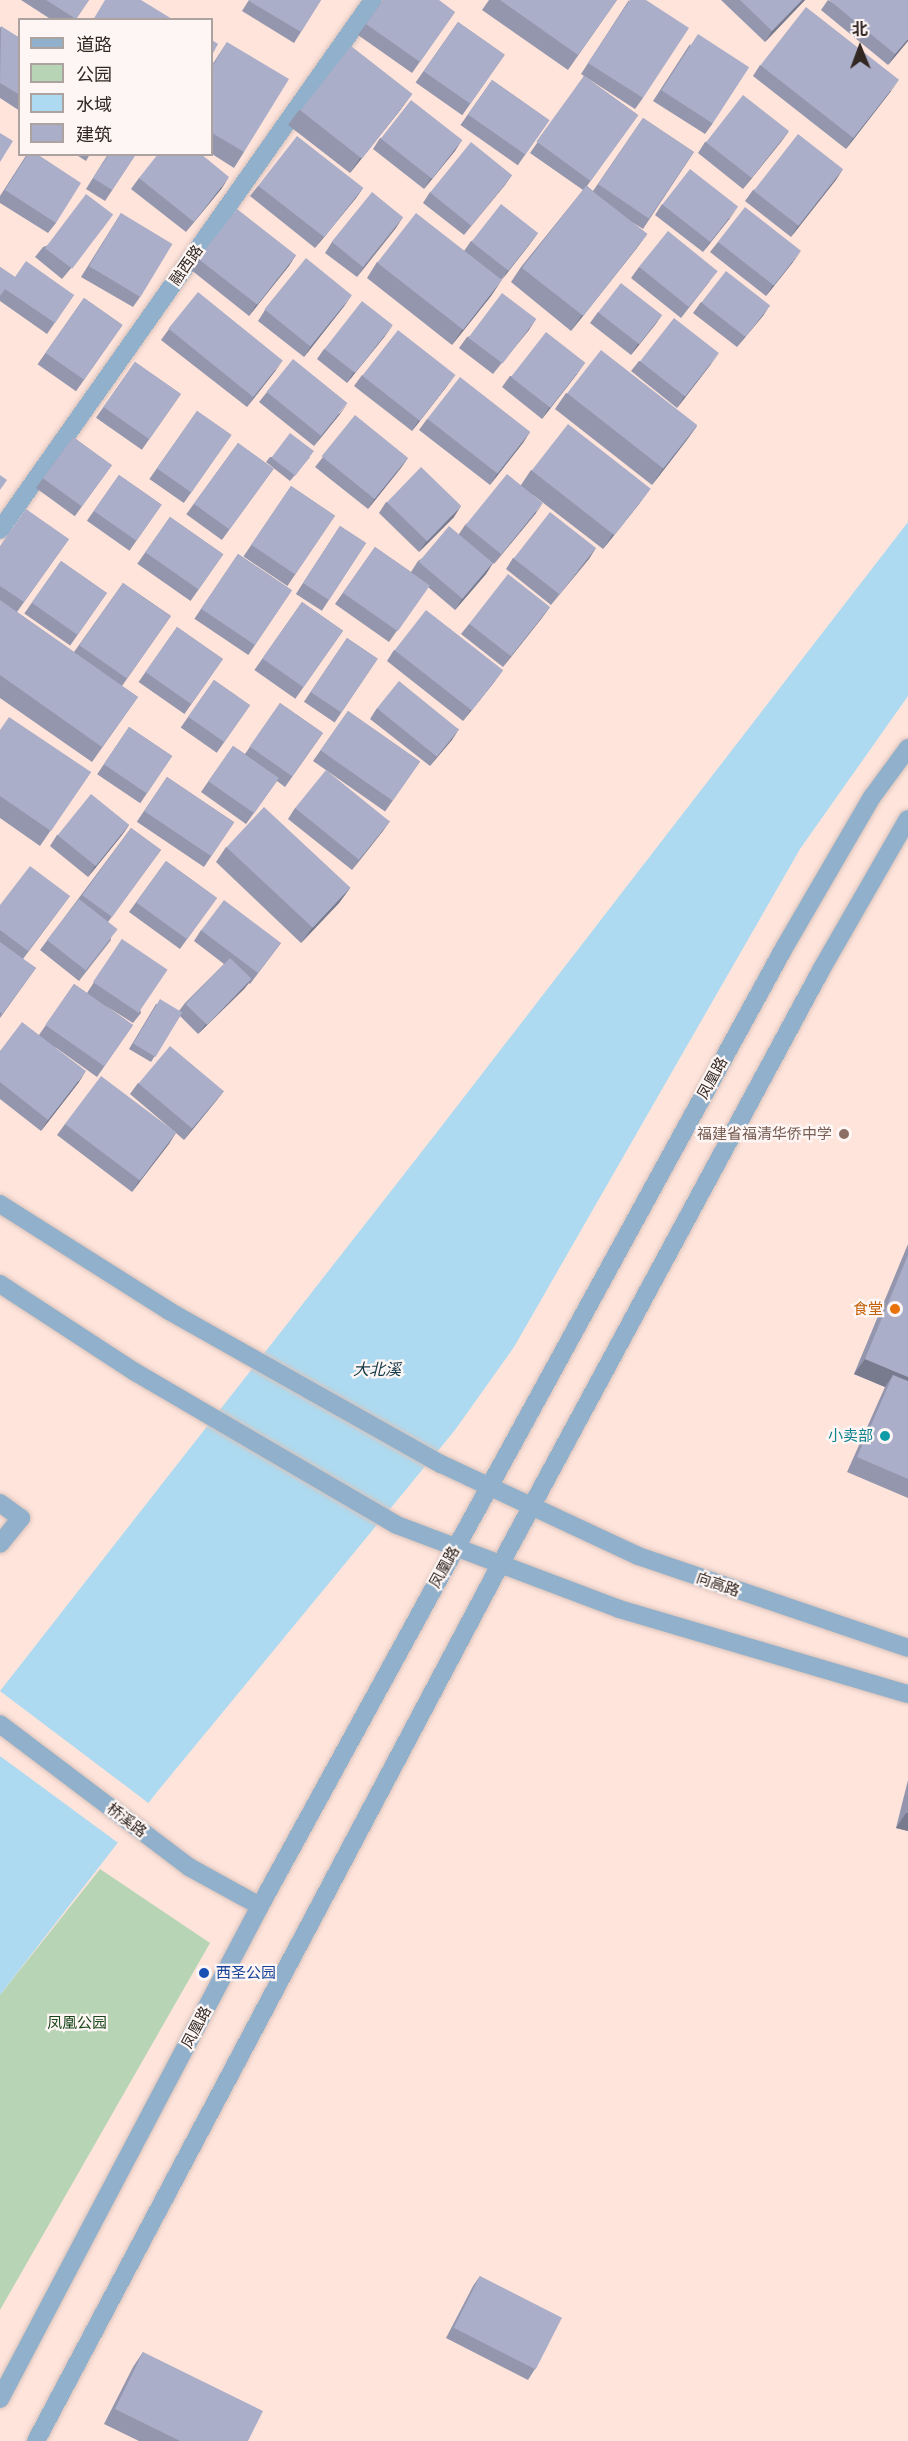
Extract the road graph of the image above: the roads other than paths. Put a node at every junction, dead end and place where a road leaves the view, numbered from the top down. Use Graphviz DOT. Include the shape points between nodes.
graph roads {
  1 [pos="373,0"];
  2 [pos="0,530"];
  3 [pos="908,748"];
  4 [pos="908,819"];
  5 [pos="0,1204"];
  6 [pos="0,1284"];
  7 [pos="489,1487"];
  8 [pos="0,1503"];
  9 [pos="533,1508"];
  10 [pos="0,1544"];
  11 [pos="455,1546"];
  12 [pos="500,1565"];
  13 [pos="908,1648"];
  14 [pos="908,1694"];
  15 [pos="0,1724"];
  16 [pos="260,1906"];
  17 [pos="0,2399"];
  18 [pos="36,2441"];
  1 -- 2 [label="street, 融西路"];
  3 -- 7 [label="street, 凤凰路" via="872,797 784,948"];
  4 -- 9 [label="street" via="821,970"];
  5 -- 7 [label="street, 向高路" via="170,1311 441,1464"];
  6 -- 11 [label="street" via="135,1372 397,1525"];
  7 -- 9 [label="street, 向高路"];
  7 -- 11 [label="street, 凤凰路"];
  8 -- 10 [label="street" via="21,1518"];
  9 -- 12 [label="street"];
  9 -- 13 [label="street, 向高路" via="638,1556"];
  11 -- 12 [label="street"];
  11 -- 16 [label="street, 凤凰路"];
  12 -- 14 [label="street" via="619,1609"];
  12 -- 18 [label="street"];
  15 -- 16 [label="street, 桥溪路" via="189,1867"];
  16 -- 17 [label="street, 凤凰路"];
}
